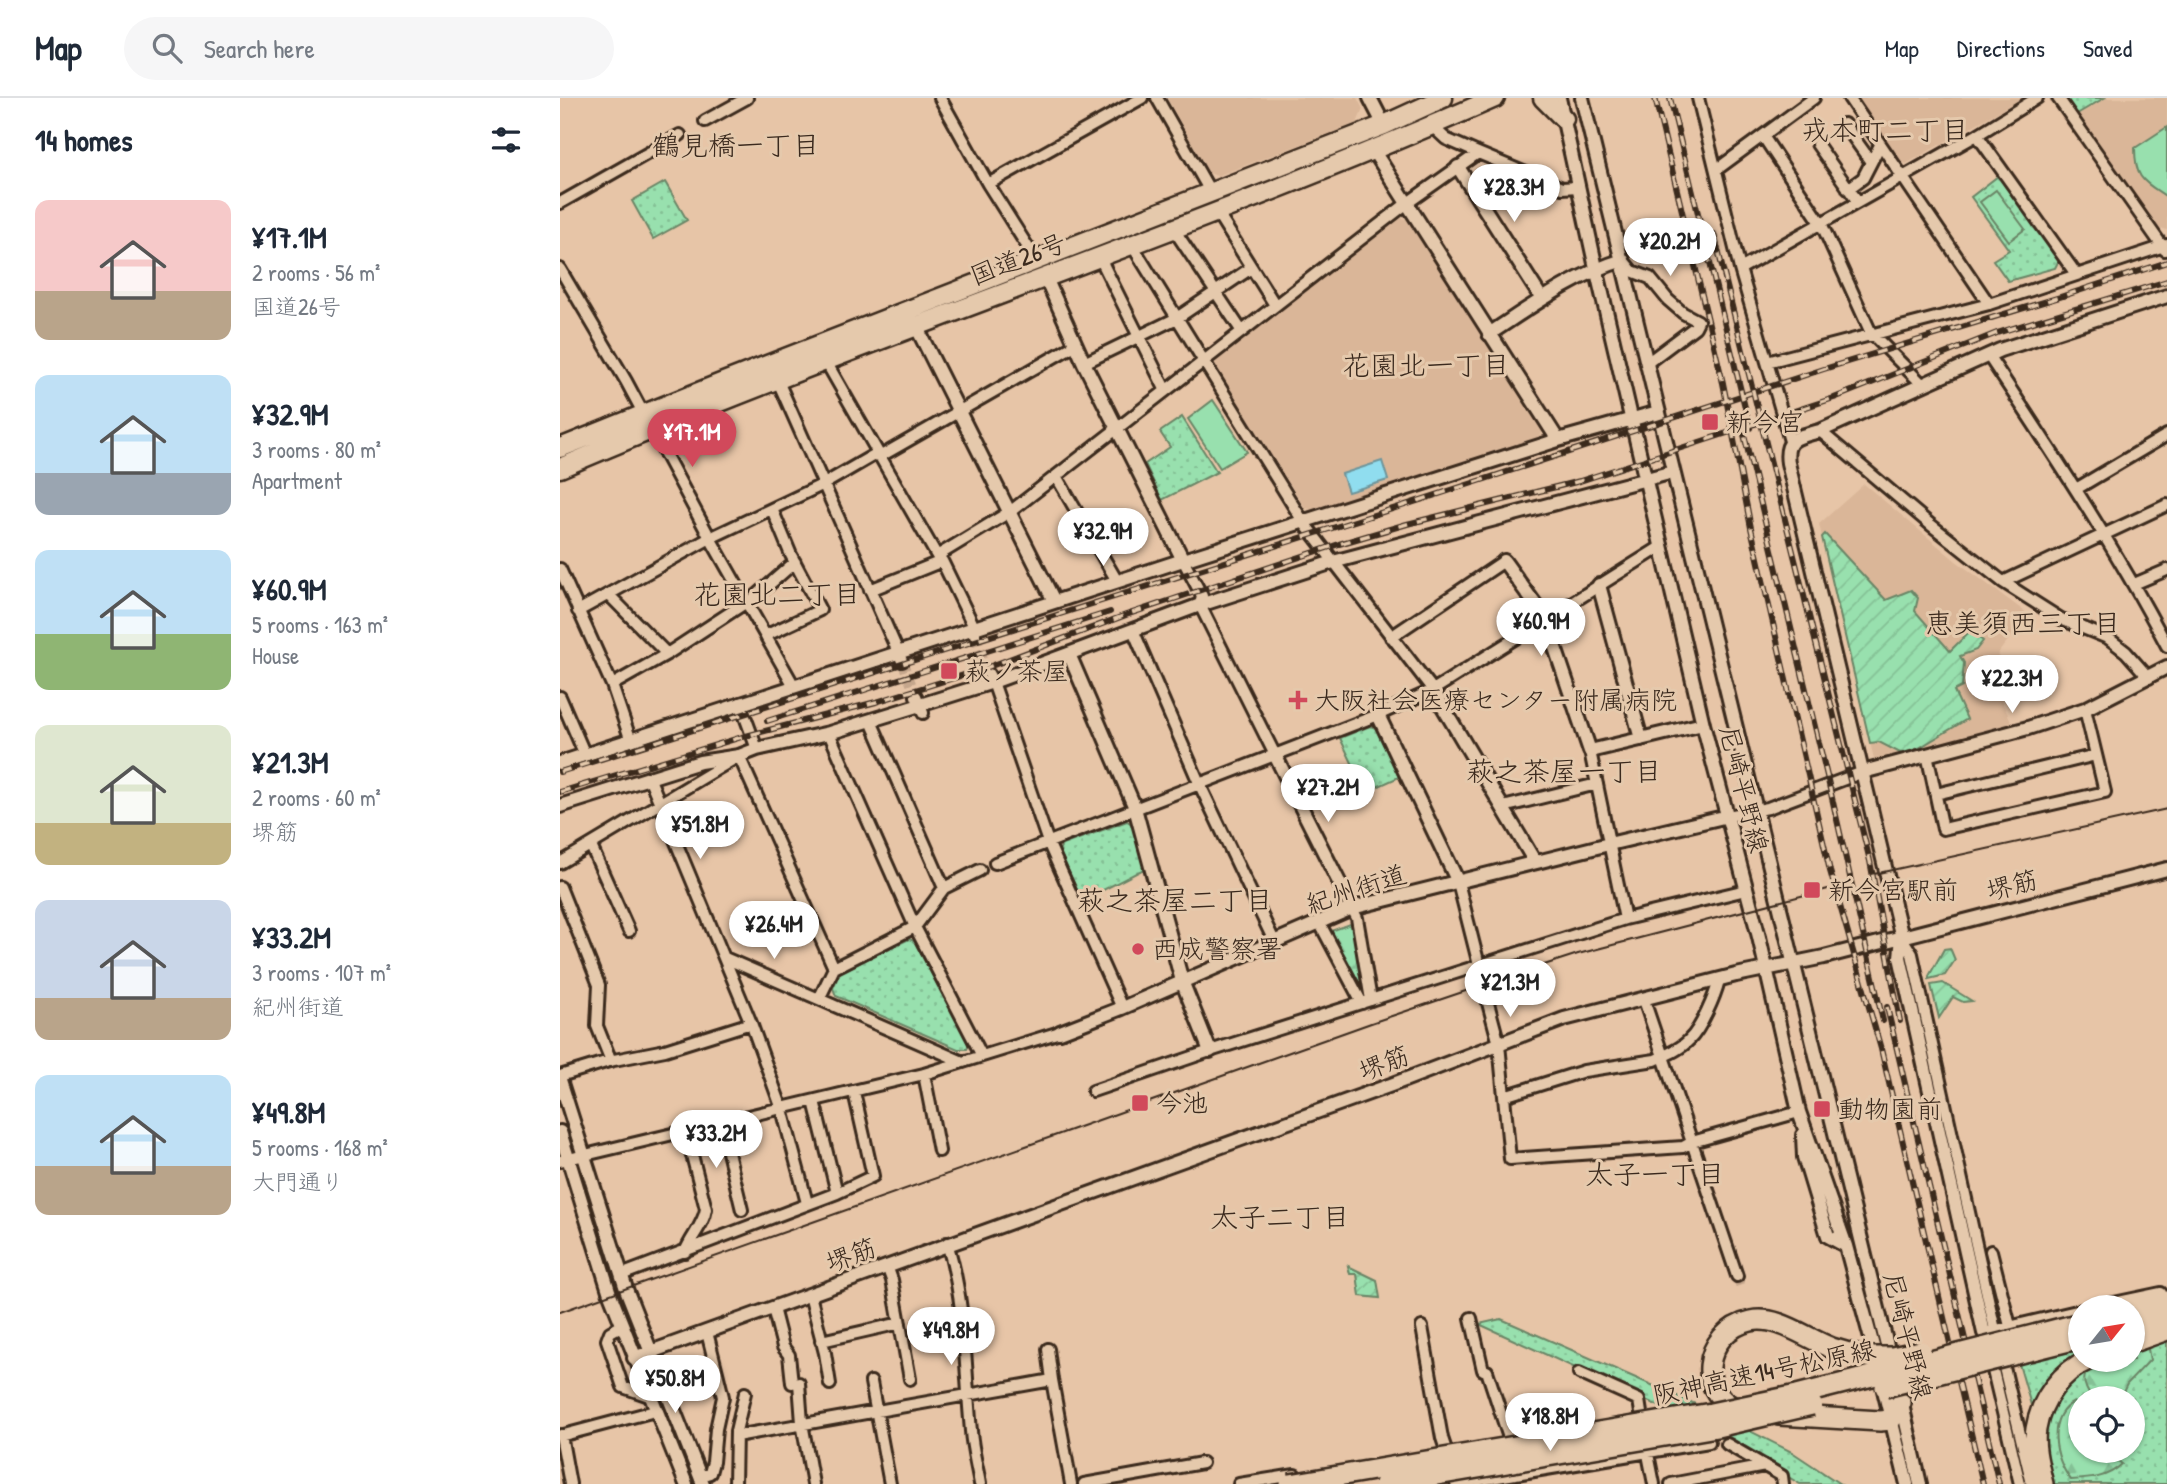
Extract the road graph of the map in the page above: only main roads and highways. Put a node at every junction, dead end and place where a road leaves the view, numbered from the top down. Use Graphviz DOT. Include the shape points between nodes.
graph roads {
  1 [pos="1443,98"];
  2 [pos="1495,98"];
  3 [pos="1543,98"];
  4 [pos="1564,119"];
  5 [pos="647,421"];
  6 [pos="560,448"];
  7 [pos="560,468"];
  8 [pos="2167,1301"];
  9 [pos="2146,1307"];
  10 [pos="2167,1317"];
  11 [pos="2146,1322"];
  12 [pos="2068,1323"];
  13 [pos="2068,1326"];
  14 [pos="2167,1330"];
  15 [pos="2146,1337"];
  16 [pos="2068,1341"];
  17 [pos="2071,1372"];
  18 [pos="1896,1412"];
  19 [pos="1290,1484"];
  20 [pos="1384,1484"];
  21 [pos="2043,1484"];
  1 -- 5 [label="highway, 国道26号"];
  2 -- 5 [label="highway, 国道26号" via="1132,245 778,379"];
  3 -- 4 [label="highway"];
  5 -- 6 [label="highway, 国道26号"];
  5 -- 7 [label="highway, 国道26号"];
  8 -- 9 [label="highway"];
  10 -- 11 [label="highway"];
  12 -- 18 [label="highway, bridge" via="1892,1357 1863,1357 1763,1320 1751,1321 1720,1339 1712,1356 1710,1379 1716,1393 1726,1405 1743,1411 1795,1416"];
  13 -- 19 [label="highway, 阪神高速14号松原線, bridge" via="1711,1413"];
  14 -- 15 [label="highway"];
  16 -- 20 [label="highway, 阪神高速14号松原線, bridge" via="1717,1427"];
  17 -- 21 [label="highway" via="2046,1398 2036,1430"];
}
